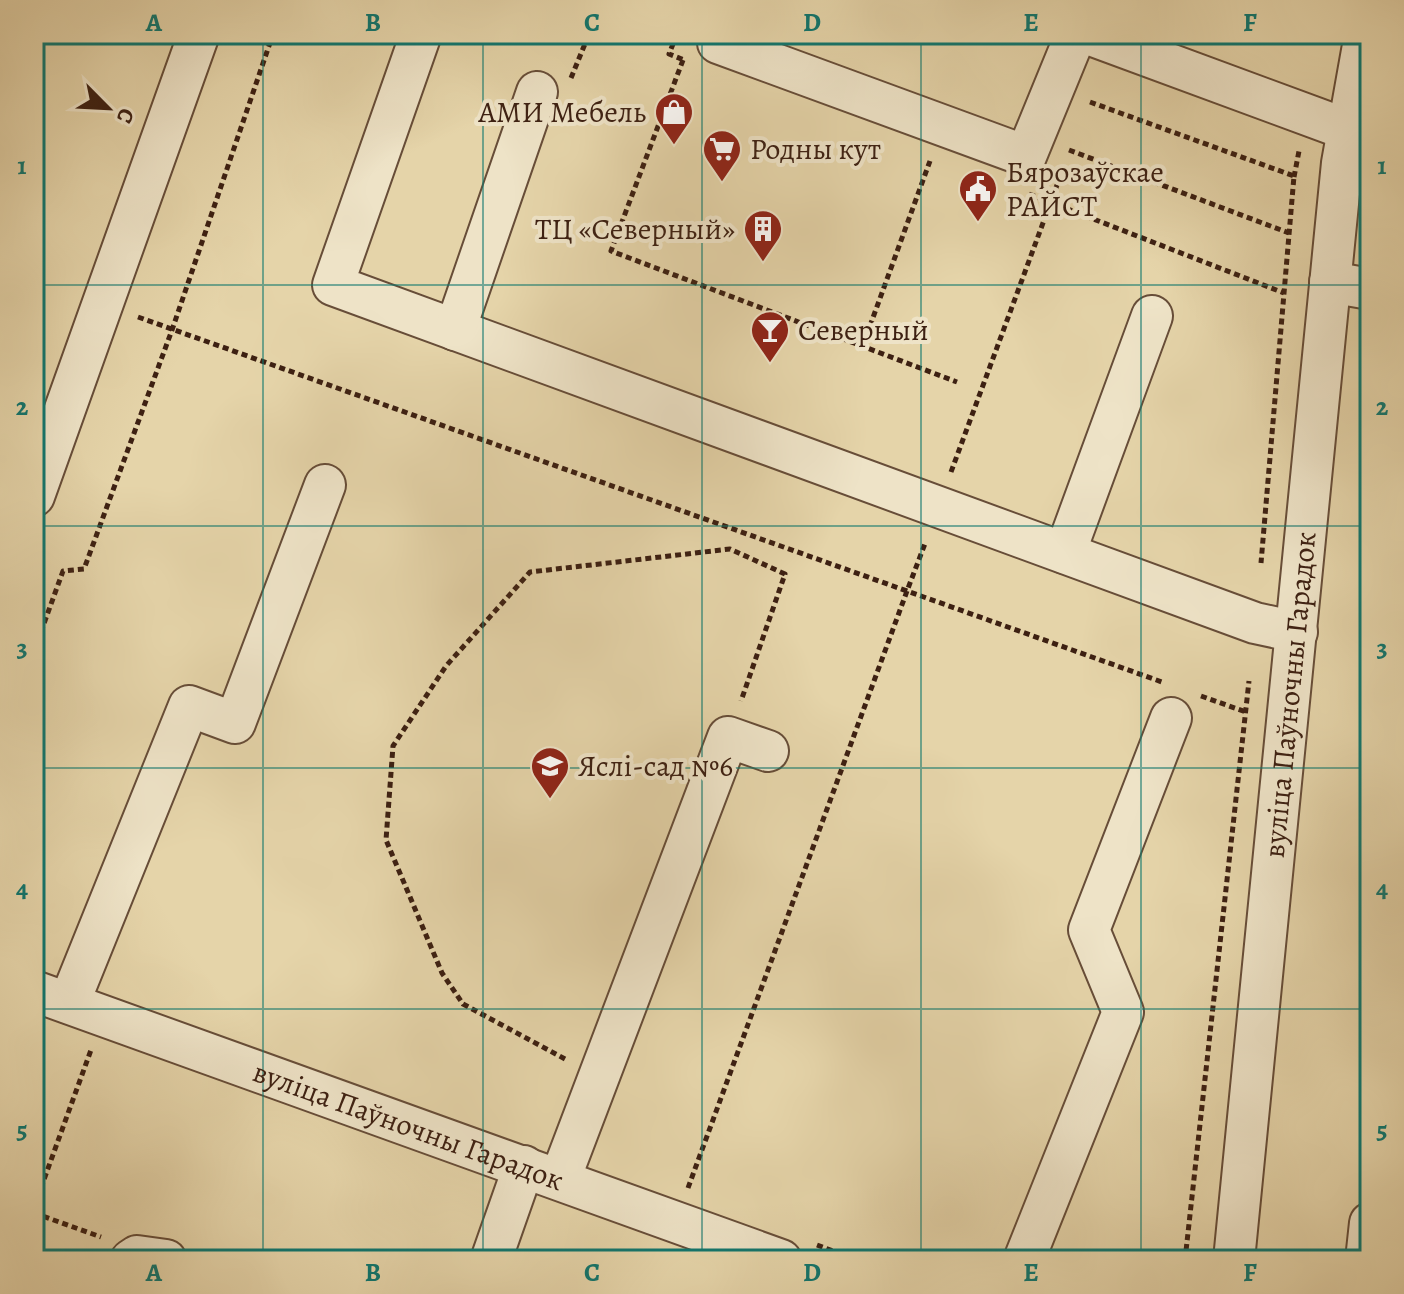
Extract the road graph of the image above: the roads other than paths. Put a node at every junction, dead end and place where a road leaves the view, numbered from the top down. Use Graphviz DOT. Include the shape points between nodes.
graph roads {
  1 [pos="199,34"];
  2 [pos="421,34"];
  3 [pos="721,34"];
  4 [pos="1076,34"];
  5 [pos="1088,34"];
  6 [pos="1365,34"];
  7 [pos="537,92"];
  8 [pos="1359,134"];
  9 [pos="1330,282"];
  10 [pos="1370,289"];
  11 [pos="1152,316"];
  12 [pos="455,330"];
  13 [pos="325,485"];
  14 [pos="34,496"];
  15 [pos="1065,553"];
  16 [pos="1297,632"];
  17 [pos="1177,698"];
  18 [pos="768,751"];
  19 [pos="51,997"];
  20 [pos="542,1172"];
  21 [pos="1370,1223"];
  22 [pos="131,1260"];
  23 [pos="166,1260"];
  24 [pos="491,1260"];
  25 [pos="781,1260"];
  26 [pos="1024,1260"];
  27 [pos="1234,1260"];
  28 [pos="1366,1260"];
  1 -- 14 [label="street"];
  2 -- 12 [label="street" via="333,285"];
  3 -- 4 [label="street" via="718,43 1026,156"];
  5 -- 8 [label="street"];
  6 -- 8 [label="street, вуліца Паўночны Гарадок"];
  7 -- 12 [label="street"];
  8 -- 9 [label="street, вуліца Паўночны Гарадок"];
  9 -- 10 [label="street"];
  9 -- 16 [label="street, вуліца Паўночны Гарадок"];
  11 -- 15 [label="street"];
  12 -- 15 [label="street"];
  13 -- 19 [label="street" via="235,723 189,706"];
  15 -- 16 [label="street" via="1255,623"];
  16 -- 27 [label="street, вуліца Паўночны Гарадок"];
  17 -- 26 [label="street" via="1089,930 1123,1012"];
  18 -- 20 [label="street" via="728,737 598,1077"];
  19 -- 20 [label="street, вуліца Паўночны Гарадок"];
  20 -- 24 [label="street"];
  20 -- 25 [label="street, вуліца Паўночны Гарадок"];
  21 -- 28 [label="street"];
  22 -- 23 [label="street"];
}
